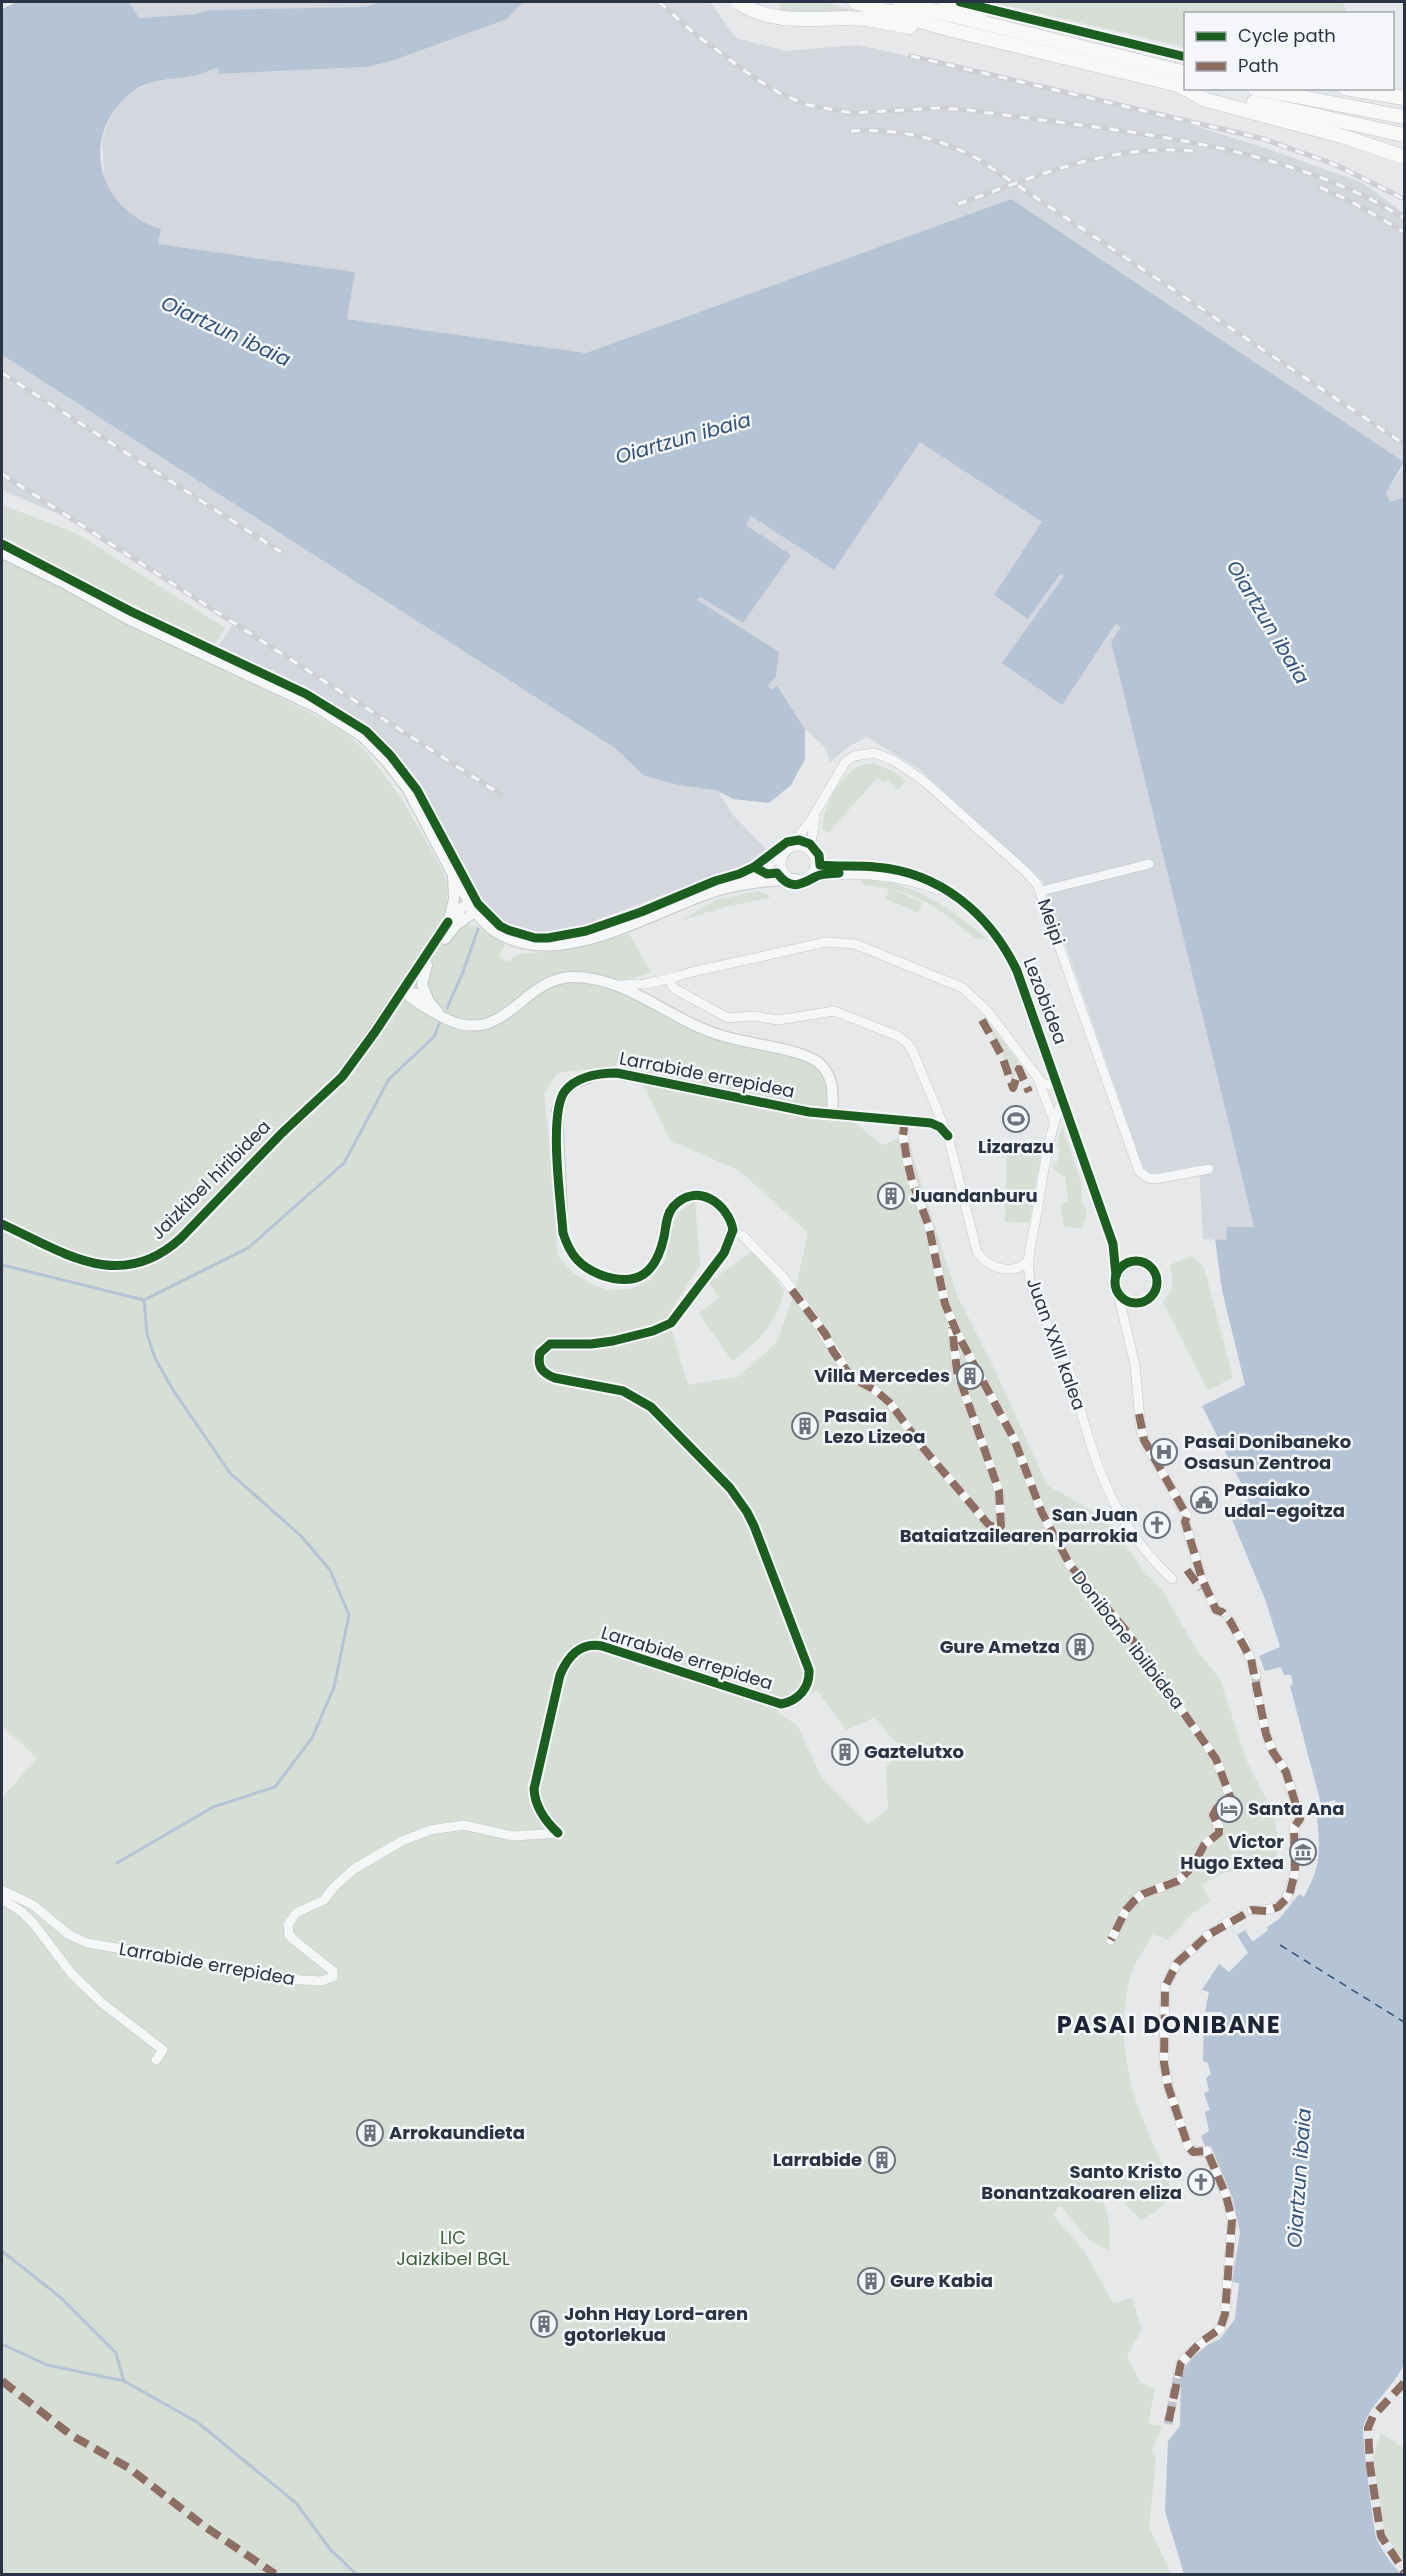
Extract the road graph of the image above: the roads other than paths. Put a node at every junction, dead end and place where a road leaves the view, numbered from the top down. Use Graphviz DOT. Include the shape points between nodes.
graph roads {
  1 [pos="738,2"];
  2 [pos="855,2"];
  3 [pos="900,2"];
  4 [pos="946,2"];
  5 [pos="948,29"];
  6 [pos="1011,30"];
  7 [pos="1184,83"];
  8 [pos="1184,84"];
  9 [pos="1194,90"];
  10 [pos="1212,90"];
  11 [pos="1264,90"];
  12 [pos="1357,90"];
  13 [pos="1404,98"];
  14 [pos="1404,117"];
  15 [pos="1404,135"];
  16 [pos="1404,157"];
  17 [pos="2,553"];
  18 [pos="818,809"];
  19 [pos="787,851"];
  20 [pos="810,851"];
  21 [pos="815,863"];
  22 [pos="1149,864"];
  23 [pos="453,875"];
  24 [pos="801,878"];
  25 [pos="742,883"];
  26 [pos="1041,891"];
  27 [pos="958,898"];
  28 [pos="474,910"];
  29 [pos="448,922"];
  30 [pos="423,965"];
  31 [pos="673,980"];
  32 [pos="614,985"];
  33 [pos="402,999"];
  34 [pos="426,1004"];
  35 [pos="1056,1076"];
  36 [pos="1037,1077"];
  37 [pos="1063,1098"];
  38 [pos="832,1114"];
  39 [pos="1070,1119"];
  40 [pos="905,1120"];
  41 [pos="1054,1121"];
  42 [pos="948,1136"];
  43 [pos="1209,1169"];
  44 [pos="2,1224"];
  45 [pos="733,1230"];
  46 [pos="1113,1244"];
  47 [pos="1029,1259"];
  48 [pos="1133,1261"];
  49 [pos="1116,1276"];
  50 [pos="1117,1290"];
  51 [pos="951,1321"];
  52 [pos="1172,1579"];
  53 [pos="1222,1612"];
  54 [pos="1230,1621"];
  55 [pos="1256,1675"];
  56 [pos="1257,1694"];
  57 [pos="558,1833"];
  58 [pos="1295,1846"];
  59 [pos="1295,1872"];
  60 [pos="2,1890"];
  61 [pos="2,1899"];
  62 [pos="1252,1910"];
  63 [pos="1240,1916"];
  64 [pos="1223,1925"];
  65 [pos="1208,1935"];
  66 [pos="1111,1940"];
  67 [pos="156,2060"];
  68 [pos="1178,2374"];
  1 -- 5 [label="main road, bridge" via="772,17 867,19 922,29"];
  2 -- 5 [label="main road"];
  3 -- 6 [label="main road"];
  4 -- 6 [label="main road" via="991,18"];
  5 -- 8 [label="main road"];
  6 -- 7 [label="main road"];
  9 -- 16 [label="main road" via="1206,100 1342,136"];
  10 -- 15 [label="main road"];
  11 -- 14 [label="main road"];
  12 -- 13 [label="main road"];
  17 -- 23 [label="street" via="128,619 310,704 350,728 372,746 407,788"];
  18 -- 19 [label="street, Meipi"];
  18 -- 20 [label="street, Meipi"];
  18 -- 26 [label="street, Meipi" via="846,761 863,753 884,755 924,781 1025,871"];
  19 -- 20 [label="street" via="800,846"];
  19 -- 24 [label="street" via="781,864 783,869 790,878"];
  19 -- 25 [label="street"];
  20 -- 21 [label="street"];
  21 -- 24 [label="street" via="813,871"];
  21 -- 27 [label="street, Lezobidea" via="903,872 938,884"];
  22 -- 26 [label="street"];
  23 -- 28 [label="street"];
  23 -- 29 [label="street" via="454,899"];
  24 -- 25 [label="street"];
  24 -- 27 [label="street, Lezobidea" via="848,873 888,877"];
  25 -- 28 [label="street" via="632,925 545,945 506,938"];
  26 -- 43 [label="street, Meipi" via="1137,1168 1151,1179"];
  27 -- 35 [label="street, Lezobidea" via="993,930 1011,957"];
  28 -- 29 [label="street" via="464,906"];
  28 -- 30 [label="street" via="451,930"];
  29 -- 30 [label="street"];
  30 -- 33 [label="street"];
  30 -- 34 [label="street"];
  31 -- 32 [label="street"];
  31 -- 36 [label="street" via="826,942 855,944 963,988 988,1012"];
  31 -- 42 [label="street" via="675,989 728,1018 778,1020 834,1011 898,1036 913,1052"];
  32 -- 34 [label="street" via="565,977 540,987 495,1021 468,1025 442,1017"];
  32 -- 38 [label="street" via="718,1035 807,1056 824,1068 832,1085"];
  33 -- 34 [label="street" via="410,1004"];
  33 -- 34 [label="street" via="419,994"];
  33 -- 44 [label="street, Jaizkibel hiribidea" via="342,1077 181,1238 156,1256 126,1266 94,1264"];
  35 -- 36 [label="street" via="1047,1085"];
  35 -- 37 [label="street, Lezobidea"];
  36 -- 41 [label="street"];
  37 -- 39 [label="street, Lezobidea"];
  37 -- 41 [label="street, Juan XXIII kalea"];
  38 -- 40 [label="street"];
  38 -- 45 [label="street, Larrabide errepidea" via="616,1073 590,1076 567,1089 557,1110 563,1233 568,1249 583,1266 615,1279 644,1274 656,1263 672,1208 688,1197 703,1195 718,1203 731,1220"];
  39 -- 41 [label="street" via="1061,1114"];
  39 -- 46 [label="street, Lezobidea"];
  40 -- 42 [label="street" via="935,1124"];
  40 -- 51 [label="street, Donibane ibilbidea" via="907,1160 929,1227"];
  41 -- 47 [label="street, Juan XXIII kalea"];
  42 -- 47 [label="street" via="980,1257 1001,1269 1023,1266"];
  45 -- 51 [label="street" via="783,1277 854,1379 890,1403 988,1524 998,1529 999,1491 957,1371"];
  45 -- 57 [label="street, Larrabide errepidea" via="724,1253 671,1323 613,1341 550,1344 540,1353 540,1367 555,1378 623,1392 651,1407 730,1488 754,1526 810,1681 798,1697 780,1704 602,1646 592,1644 576,1651 561,1675 534,1789 544,1819"];
  46 -- 48 [label="street"];
  46 -- 49 [label="street, Lezobidea"];
  47 -- 52 [label="street, Juan XXIII kalea" via="1035,1297 1072,1378 1111,1499 1149,1557"];
  48 -- 49 [label="street" via="1122,1266"];
  48 -- 50 [label="street" via="1147,1264 1154,1272 1154,1292 1136,1303 1124,1299"];
  49 -- 50 [label="street"];
  50 -- 53 [label="street" via="1135,1365 1141,1431 1187,1516 1185,1522 1202,1579 1216,1610"];
  51 -- 66 [label="street, Donibane ibilbidea" via="1014,1439 1042,1513 1070,1565 1124,1628 1212,1753 1231,1799 1214,1811 1219,1833 1204,1845 1193,1866 1178,1881 1134,1901"];
  54 -- 55 [label="street"];
  56 -- 58 [label="street" via="1266,1734 1292,1789 1300,1819 1294,1827"];
  57 -- 60 [label="street, Larrabide errepidea" via="513,1836 481,1827 447,1826 402,1841 354,1869 324,1900 296,1912 288,1925 289,1935 333,1971 333,1977 321,1981 265,1978 218,1965 87,1943 68,1934 33,1905"];
  59 -- 62 [label="street" via="1289,1896 1278,1908"];
  61 -- 67 [label="street" via="33,1923 72,1974 102,2003 163,2050"];
  63 -- 64 [label="street"];
  65 -- 68 [label="street" via="1177,1963 1165,1987 1164,2063 1188,2145 1193,2152 1207,2151 1232,2220 1225,2314 1220,2329 1190,2353"];
}
